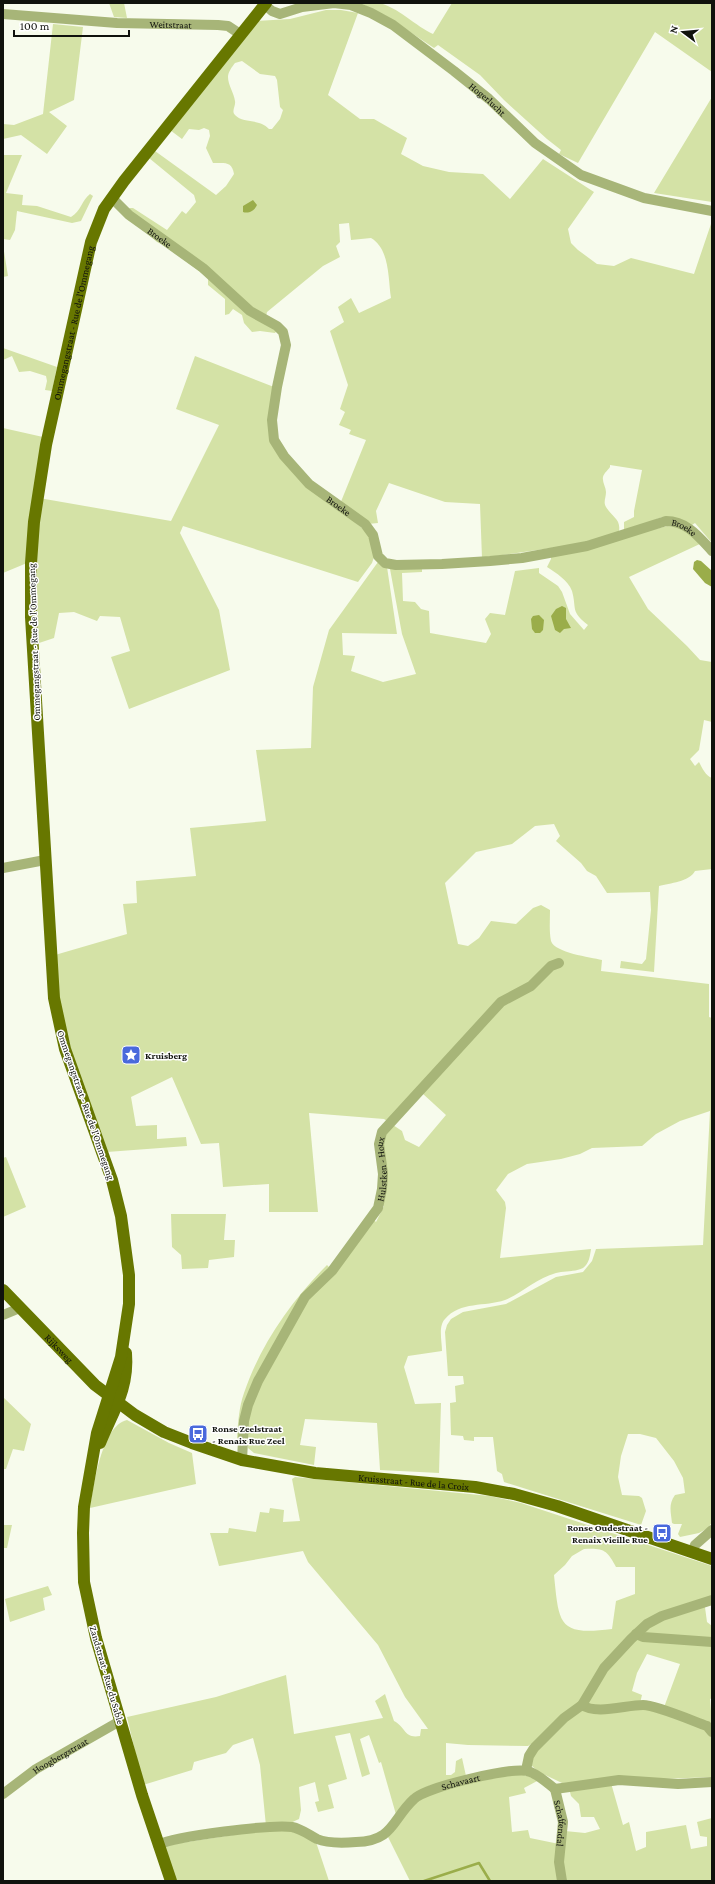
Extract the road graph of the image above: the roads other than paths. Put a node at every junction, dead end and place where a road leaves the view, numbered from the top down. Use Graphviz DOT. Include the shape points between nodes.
graph roads {
  1 [pos="265,4"];
  2 [pos="3,14"];
  3 [pos="240,34"];
  4 [pos="112,198"];
  5 [pos="712,211"];
  6 [pos="712,551"];
  7 [pos="45,860"];
  8 [pos="3,868"];
  9 [pos="559,963"];
  10 [pos="3,1290"];
  11 [pos="20,1308"];
  12 [pos="3,1315"];
  13 [pos="125,1334"];
  14 [pos="108,1394"];
  15 [pos="119,1403"];
  16 [pos="242,1460"];
  17 [pos="92,1463"];
  18 [pos="712,1530"];
  19 [pos="692,1552"];
  20 [pos="712,1559"];
  21 [pos="712,1600"];
  22 [pos="636,1634"];
  23 [pos="712,1642"];
  24 [pos="582,1705"];
  25 [pos="120,1721"];
  26 [pos="712,1732"];
  27 [pos="526,1770"];
  28 [pos="712,1782"];
  29 [pos="555,1789"];
  30 [pos="3,1794"];
  31 [pos="158,1845"];
  32 [pos="171,1881"];
  33 [pos="562,1881"];
  1 -- 3 [label="main road, Ommegangstraat - Rue de l'Ommegang"];
  1 -- 5 [label="street, Hogerlucht" via="280,14 302,7 334,3 351,5 371,13 392,24 454,71 489,99 535,143 581,175 644,198"];
  2 -- 3 [label="street, Weitstraat" via="117,23 218,25 228,26"];
  3 -- 4 [label="main road, Ommegangstraat - Rue de l'Ommegang"];
  4 -- 6 [label="street, Broeke" via="129,215 203,268 250,311 283,332 286,345 272,420 274,440 284,456 309,484 365,524 373,535 378,556 385,563 396,565 490,561 536,555 587,546 666,521 687,526"];
  4 -- 7 [label="main road, Ommegangstraat - Rue de l'Ommegang" via="100,217 91,242 47,439 35,509 31,610"];
  7 -- 8 [label="street"];
  7 -- 13 [label="main road, Ommegangstraat - Rue de l'Ommegang" via="52,972 60,1031 64,1049 108,1166 122,1224 130,1289"];
  9 -- 16 [label="street, Hulstken - Houx" via="551,966 531,986 500,1002 382,1132 379,1144 383,1174 378,1208 332,1271 305,1297 258,1381 244,1421"];
  10 -- 11 [label="main road, Rijksweg"];
  11 -- 12 [label="street"];
  11 -- 14 [label="main road, Rijksweg" via="95,1385"];
  13 -- 14 [label="main road, Ommegangstraat - Rue de l'Ommegang" via="121,1357"];
  13 -- 15 [label="main road, Ommegangstraat - Rue de l'Ommegang" via="127,1365"];
  14 -- 15 [label="main road, Rijksweg"];
  14 -- 17 [label="main road, Zandstraat - Rue du Sable"];
  15 -- 16 [label="main road, Kruisstraat - Rue de la Croix" via="164,1432"];
  15 -- 17 [label="main road, Zandstraat - Rue du Sable"];
  16 -- 19 [label="main road, Kruisstraat - Rue de la Croix" via="315,1473 475,1487 514,1494"];
  17 -- 25 [label="main road, Zandstraat - Rue du Sable" via="84,1507 84,1582 96,1638"];
  18 -- 19 [label="street" via="695,1545"];
  19 -- 20 [label="main road, Kruisstraat - Rue de la Croix"];
  21 -- 22 [label="street" via="662,1616"];
  22 -- 23 [label="street" via="643,1637"];
  22 -- 24 [label="street" via="612,1657"];
  24 -- 26 [label="street" via="590,1709 643,1705 707,1726"];
  24 -- 27 [label="street" via="564,1718 534,1748"];
  25 -- 30 [label="street, Hoogbergstraat" via="36,1769"];
  25 -- 31 [label="main road, Zandstraat - Rue du Sable"];
  27 -- 29 [label="street"];
  27 -- 31 [label="street, Schavaart" via="472,1779 424,1792 414,1799 389,1830 370,1841 328,1842 300,1829 282,1826 182,1838"];
  28 -- 29 [label="street" via="678,1784 619,1780"];
  29 -- 33 [label="street, Schaffendal" via="563,1822 558,1862"];
  31 -- 32 [label="main road, Zandstraat - Rue du Sable"];
}
